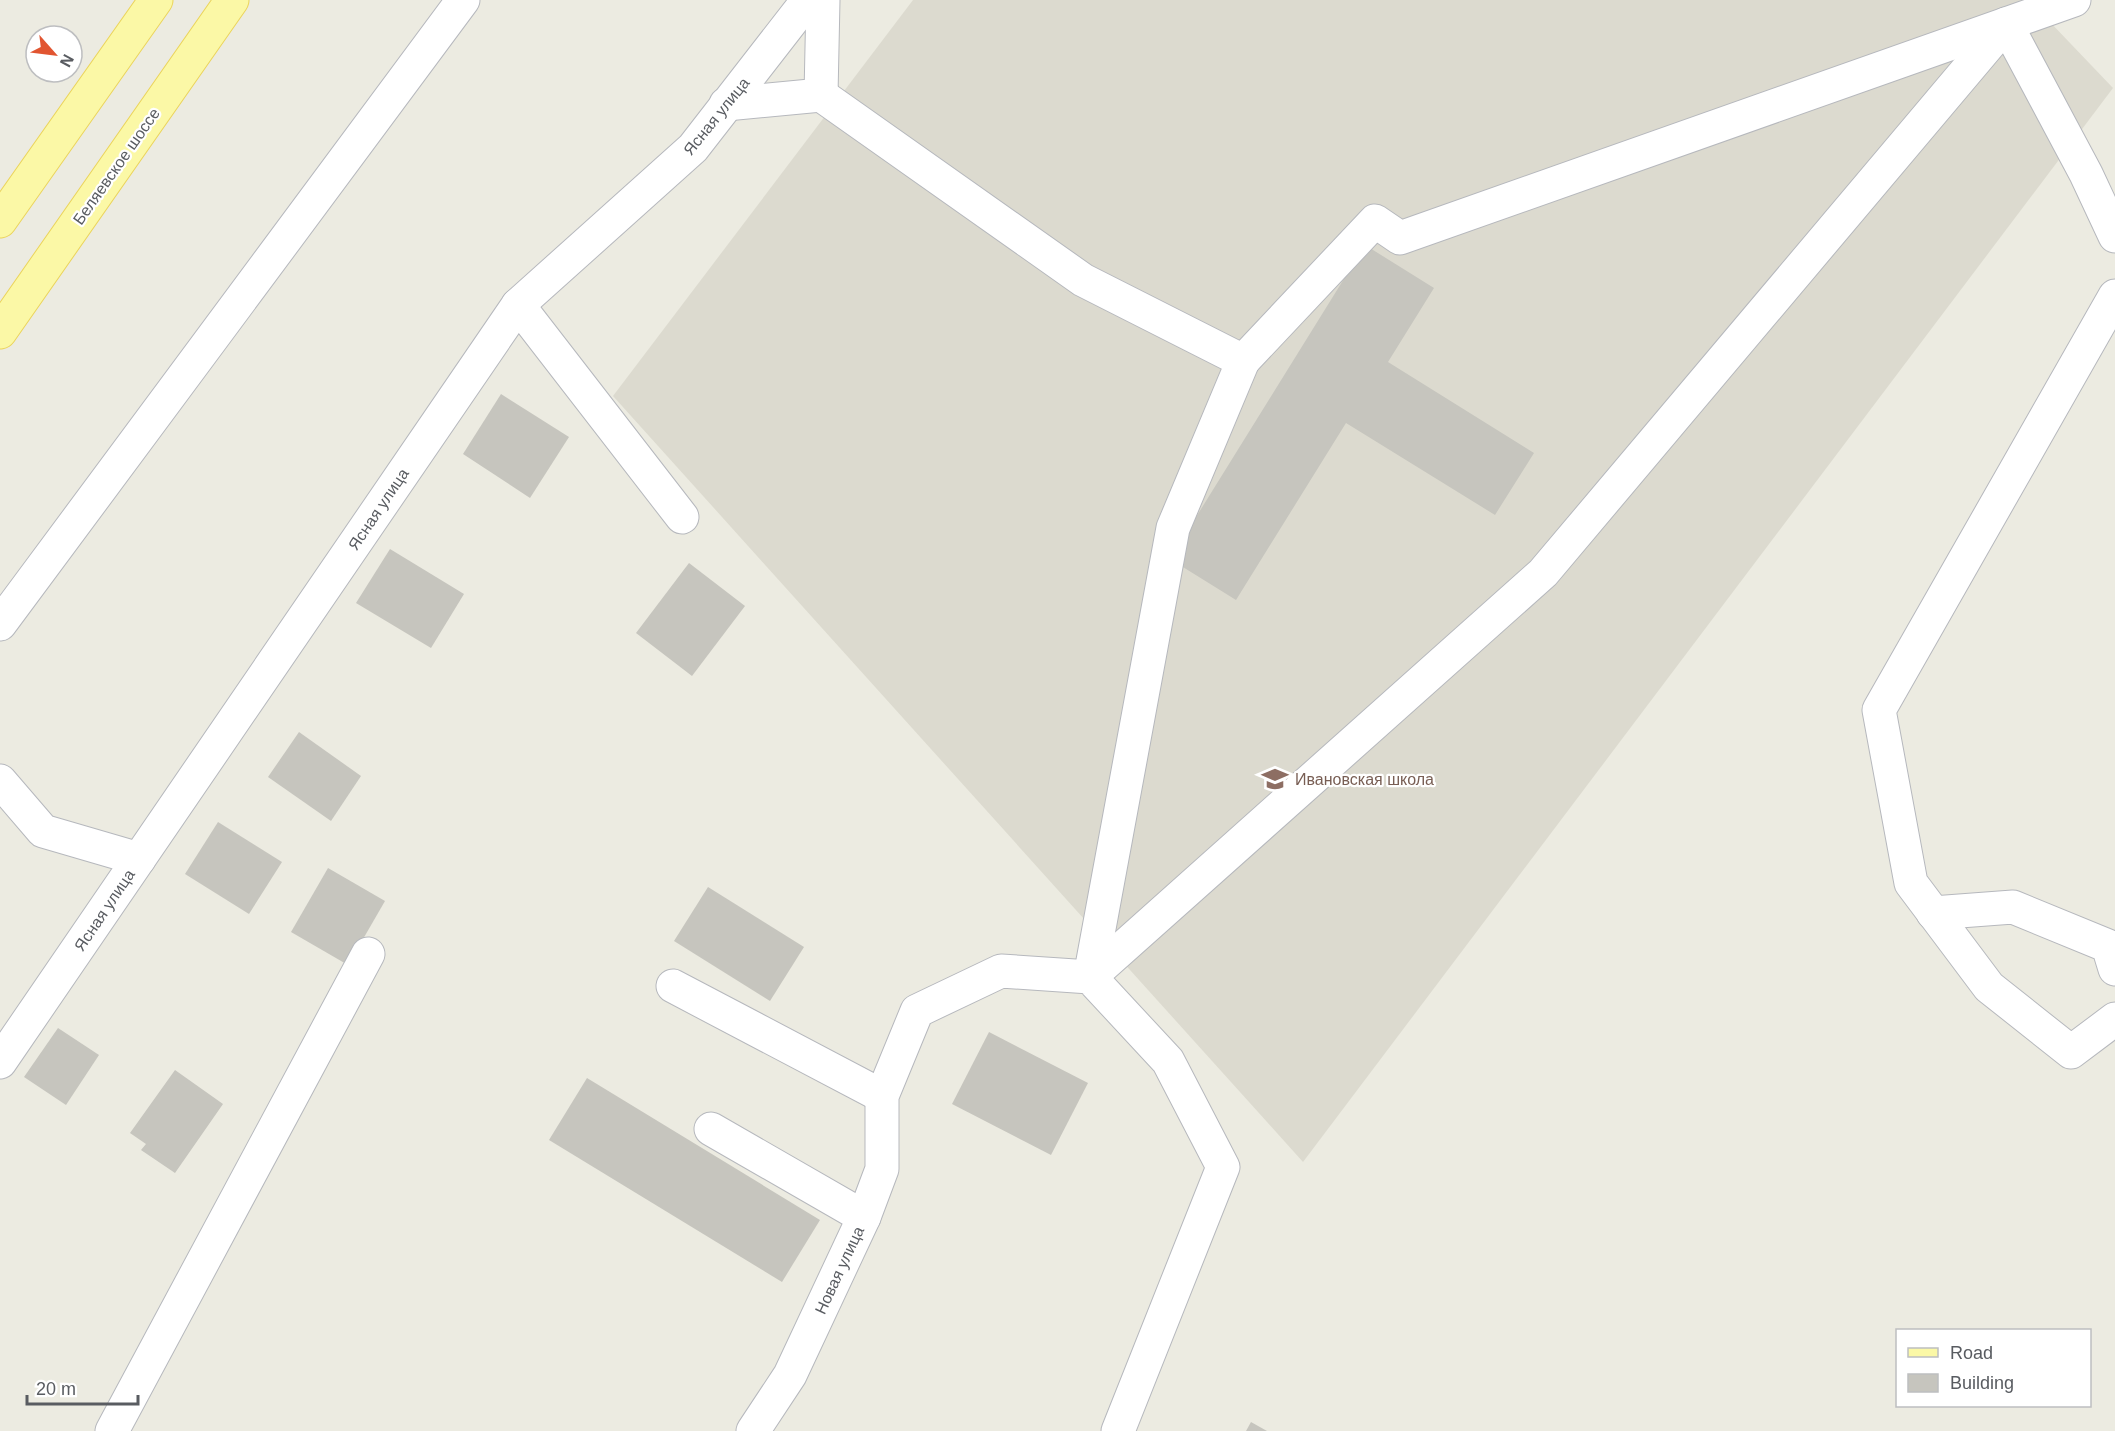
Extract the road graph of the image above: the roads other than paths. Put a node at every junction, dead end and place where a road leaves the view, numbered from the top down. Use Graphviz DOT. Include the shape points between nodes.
graph roads {
  1 [pos="156,0"];
  2 [pos="232,0"];
  3 [pos="463,0"];
  4 [pos="808,0"];
  5 [pos="823,0"];
  6 [pos="2074,0"];
  7 [pos="2006,24"];
  8 [pos="821,95"];
  9 [pos="726,104"];
  10 [pos="0,221"];
  11 [pos="2115,236"];
  12 [pos="2115,296"];
  13 [pos="518,305"];
  14 [pos="0,332"];
  15 [pos="1243,361"];
  16 [pos="682,517"];
  17 [pos="0,624"];
  18 [pos="0,782"];
  19 [pos="139,859"];
  20 [pos="1933,913"];
  21 [pos="368,954"];
  22 [pos="2115,969"];
  23 [pos="1090,977"];
  24 [pos="673,986"];
  25 [pos="2115,1019"];
  26 [pos="0,1062"];
  27 [pos="882,1096"];
  28 [pos="711,1129"];
  29 [pos="864,1217"];
  30 [pos="112,1431"];
  31 [pos="753,1431"];
  32 [pos="1118,1431"];
  1 -- 10 [label="main road"];
  2 -- 14 [label="main road, Беляевское шоссе"];
  3 -- 17 [label="street"];
  4 -- 9 [label="street, Ясная улица"];
  5 -- 8 [label="street"];
  6 -- 7 [label="street"];
  7 -- 11 [label="street"];
  7 -- 15 [label="street" via="1400,238 1375,221"];
  7 -- 23 [label="street" via="1543,573"];
  8 -- 9 [label="street"];
  8 -- 15 [label="street" via="1083,280"];
  9 -- 13 [label="street, Ясная улица" via="693,148"];
  12 -- 20 [label="street" via="1879,710 1911,883"];
  13 -- 16 [label="street"];
  13 -- 19 [label="street, Ясная улица"];
  15 -- 23 [label="street" via="1173,528"];
  18 -- 19 [label="street" via="43,831"];
  19 -- 26 [label="street, Ясная улица"];
  20 -- 22 [label="street" via="2013,907 2108,946"];
  20 -- 25 [label="street" via="1989,987 2071,1052"];
  21 -- 30 [label="street"];
  23 -- 27 [label="street" via="1001,971 916,1011"];
  23 -- 32 [label="street" via="1168,1061 1223,1167"];
  24 -- 27 [label="street"];
  27 -- 29 [label="street, Новая улица" via="882,1169"];
  28 -- 29 [label="street"];
  29 -- 31 [label="street, Новая улица" via="790,1375"];
}
